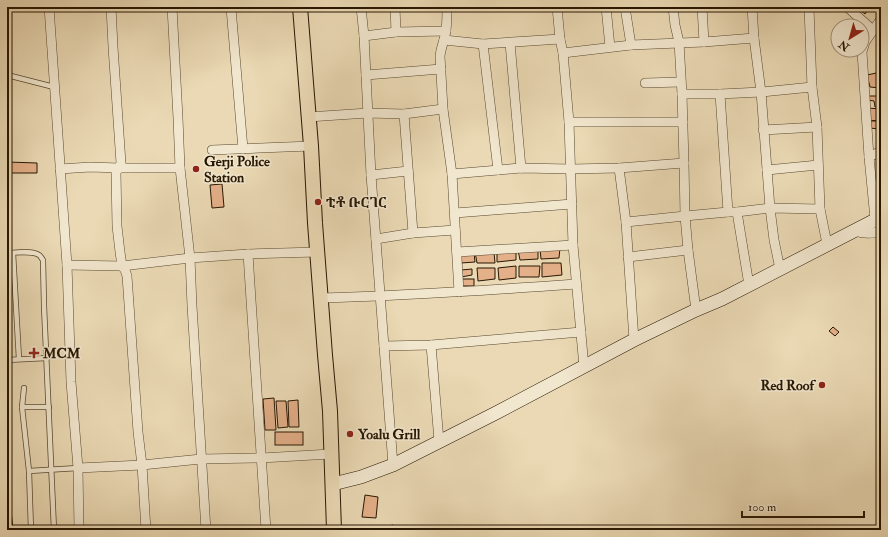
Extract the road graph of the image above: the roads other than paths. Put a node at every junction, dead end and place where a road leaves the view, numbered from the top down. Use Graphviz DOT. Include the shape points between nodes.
graph roads {
  1 [pos="49,7"];
  2 [pos="111,7"];
  3 [pos="172,7"];
  4 [pos="234,7"];
  5 [pos="300,7"];
  6 [pos="360,7"];
  7 [pos="395,7"];
  8 [pos="447,7"];
  9 [pos="557,7"];
  10 [pos="606,7"];
  11 [pos="625,7"];
  12 [pos="673,7"];
  13 [pos="702,7"];
  14 [pos="752,7"];
  15 [pos="809,7"];
  16 [pos="847,7"];
  17 [pos="881,19"];
  18 [pos="873,30"];
  19 [pos="396,32"];
  20 [pos="445,35"];
  21 [pos="364,36"];
  22 [pos="754,38"];
  23 [pos="560,39"];
  24 [pos="678,42"];
  25 [pos="704,42"];
  26 [pos="510,43"];
  27 [pos="483,44"];
  28 [pos="631,45"];
  29 [pos="610,47"];
  30 [pos="563,54"];
  31 [pos="441,69"];
  32 [pos="7,75"];
  33 [pos="366,75"];
  34 [pos="681,82"];
  35 [pos="644,83"];
  36 [pos="54,87"];
  37 [pos="812,87"];
  38 [pos="761,92"];
  39 [pos="682,94"];
  40 [pos="720,94"];
  41 [pos="443,109"];
  42 [pos="368,113"];
  43 [pos="404,114"];
  44 [pos="308,117"];
  45 [pos="569,122"];
  46 [pos="683,122"];
  47 [pos="817,127"];
  48 [pos="763,130"];
  49 [pos="311,146"];
  50 [pos="243,149"];
  51 [pos="212,150"];
  52 [pos="881,151"];
  53 [pos="869,157"];
  54 [pos="684,163"];
  55 [pos="818,165"];
  56 [pos="119,168"];
  57 [pos="180,168"];
  58 [pos="521,168"];
  59 [pos="619,168"];
  60 [pos="60,169"];
  61 [pos="572,169"];
  62 [pos="498,170"];
  63 [pos="766,170"];
  64 [pos="408,171"];
  65 [pos="452,174"];
  66 [pos="371,175"];
  67 [pos="572,204"];
  68 [pos="770,208"];
  69 [pos="820,208"];
  70 [pos="732,212"];
  71 [pos="455,213"];
  72 [pos="684,216"];
  73 [pos="626,222"];
  74 [pos="879,222"];
  75 [pos="455,230"];
  76 [pos="413,233"];
  77 [pos="376,239"];
  78 [pos="573,244"];
  79 [pos="827,244"];
  80 [pos="688,250"];
  81 [pos="317,252"];
  82 [pos="457,252"];
  83 [pos="7,253"];
  84 [pos="13,253"];
  85 [pos="248,254"];
  86 [pos="628,257"];
  87 [pos="190,258"];
  88 [pos="67,265"];
  89 [pos="122,266"];
  90 [pos="780,269"];
  91 [pos="576,284"];
  92 [pos="749,285"];
  93 [pos="459,292"];
  94 [pos="380,296"];
  95 [pos="320,298"];
  96 [pos="696,310"];
  97 [pos="581,332"];
  98 [pos="634,340"];
  99 [pos="431,345"];
  100 [pos="384,346"];
  101 [pos="47,358"];
  102 [pos="19,359"];
  103 [pos="7,360"];
  104 [pos="584,367"];
  105 [pos="24,388"];
  106 [pos="22,407"];
  107 [pos="49,407"];
  108 [pos="439,441"];
  109 [pos="331,454"];
  110 [pos="261,458"];
  111 [pos="201,459"];
  112 [pos="142,465"];
  113 [pos="393,465"];
  114 [pos="78,468"];
  115 [pos="52,470"];
  116 [pos="28,471"];
  117 [pos="333,484"];
  118 [pos="30,530"];
  119 [pos="54,530"];
  120 [pos="79,530"];
  121 [pos="146,530"];
  122 [pos="206,530"];
  123 [pos="266,530"];
  124 [pos="334,530"];
  1 -- 36 [label="street"];
  2 -- 56 [label="street" via="121,163"];
  3 -- 57 [label="street"];
  4 -- 50 [label="street"];
  5 -- 44 [label="main road"];
  6 -- 21 [label="street"];
  7 -- 19 [label="street"];
  8 -- 20 [label="street"];
  9 -- 23 [label="street"];
  10 -- 29 [label="street"];
  11 -- 28 [label="street"];
  12 -- 24 [label="street"];
  13 -- 25 [label="street"];
  14 -- 22 [label="street"];
  15 -- 37 [label="street"];
  16 -- 18 [label="street"];
  17 -- 18 [label="street"];
  18 -- 53 [label="street" via="862,52"];
  19 -- 20 [label="street"];
  19 -- 21 [label="street"];
  20 -- 27 [label="street"];
  20 -- 31 [label="street" via="440,56"];
  21 -- 33 [label="street"];
  22 -- 25 [label="street"];
  22 -- 38 [label="street"];
  23 -- 26 [label="street"];
  23 -- 30 [label="street"];
  24 -- 25 [label="street"];
  24 -- 28 [label="street"];
  24 -- 34 [label="street"];
  26 -- 27 [label="street"];
  26 -- 58 [label="street"];
  27 -- 62 [label="street"];
  28 -- 29 [label="street"];
  29 -- 30 [label="street"];
  30 -- 45 [label="street"];
  31 -- 33 [label="street"];
  31 -- 41 [label="street"];
  32 -- 36 [label="lane"];
  33 -- 42 [label="street"];
  34 -- 35 [label="street"];
  34 -- 39 [label="street"];
  36 -- 60 [label="street"];
  37 -- 38 [label="street"];
  37 -- 47 [label="street"];
  38 -- 40 [label="street"];
  38 -- 48 [label="street"];
  39 -- 40 [label="street"];
  39 -- 46 [label="street"];
  40 -- 70 [label="street"];
  41 -- 43 [label="street"];
  41 -- 65 [label="street"];
  42 -- 43 [label="street"];
  42 -- 44 [label="street"];
  42 -- 66 [label="street"];
  43 -- 64 [label="street"];
  44 -- 49 [label="main road"];
  45 -- 46 [label="street"];
  45 -- 61 [label="street"];
  46 -- 54 [label="street"];
  47 -- 48 [label="street"];
  47 -- 55 [label="street"];
  48 -- 63 [label="street"];
  49 -- 50 [label="street"];
  49 -- 81 [label="main road"];
  50 -- 51 [label="street"];
  52 -- 53 [label="street"];
  53 -- 74 [label="street"];
  54 -- 59 [label="street"];
  54 -- 72 [label="street"];
  55 -- 63 [label="street"];
  55 -- 69 [label="street"];
  56 -- 57 [label="street"];
  56 -- 60 [label="street"];
  56 -- 89 [label="street" via="116,172 116,194"];
  57 -- 87 [label="street"];
  58 -- 61 [label="street"];
  58 -- 62 [label="street"];
  59 -- 61 [label="street"];
  59 -- 73 [label="street"];
  60 -- 88 [label="street"];
  61 -- 67 [label="street"];
  62 -- 65 [label="street"];
  63 -- 68 [label="street"];
  64 -- 66 [label="street"];
  64 -- 76 [label="street"];
  65 -- 71 [label="street"];
  66 -- 77 [label="street"];
  67 -- 71 [label="street"];
  67 -- 78 [label="street"];
  68 -- 69 [label="street"];
  68 -- 70 [label="street"];
  68 -- 90 [label="street"];
  69 -- 79 [label="street"];
  70 -- 72 [label="street"];
  70 -- 92 [label="street"];
  71 -- 75 [label="street"];
  72 -- 73 [label="street"];
  72 -- 80 [label="street"];
  73 -- 86 [label="street"];
  74 -- 79 [label="street"];
  75 -- 76 [label="street"];
  75 -- 82 [label="street"];
  76 -- 77 [label="street"];
  77 -- 94 [label="street"];
  78 -- 82 [label="street"];
  78 -- 91 [label="street"];
  79 -- 90 [label="street"];
  80 -- 86 [label="street"];
  80 -- 96 [label="street"];
  81 -- 85 [label="street"];
  81 -- 95 [label="main road"];
  82 -- 93 [label="street"];
  83 -- 84 [label="lane"];
  84 -- 101 [label="lane" via="34,253 40,255 43,260"];
  84 -- 102 [label="lane"];
  85 -- 87 [label="street"];
  85 -- 110 [label="street"];
  86 -- 98 [label="street"];
  87 -- 89 [label="street"];
  87 -- 111 [label="street"];
  88 -- 89 [label="street"];
  88 -- 114 [label="street" via="71,382"];
  89 -- 112 [label="street" via="127,276"];
  90 -- 92 [label="street"];
  91 -- 93 [label="street"];
  91 -- 97 [label="street"];
  92 -- 96 [label="street"];
  93 -- 94 [label="street"];
  94 -- 95 [label="street"];
  94 -- 100 [label="street"];
  95 -- 109 [label="main road" via="330,411"];
  96 -- 98 [label="street"];
  97 -- 99 [label="street"];
  97 -- 104 [label="street"];
  98 -- 104 [label="street"];
  99 -- 100 [label="street"];
  99 -- 108 [label="street"];
  100 -- 113 [label="street"];
  101 -- 102 [label="lane"];
  101 -- 107 [label="lane"];
  102 -- 103 [label="lane"];
  104 -- 108 [label="street"];
  105 -- 106 [label="lane"];
  106 -- 107 [label="lane"];
  106 -- 116 [label="lane"];
  107 -- 115 [label="lane"];
  108 -- 113 [label="street"];
  109 -- 110 [label="street"];
  109 -- 117 [label="main road"];
  110 -- 111 [label="street"];
  110 -- 123 [label="street"];
  111 -- 112 [label="street"];
  111 -- 122 [label="street"];
  112 -- 114 [label="street"];
  112 -- 121 [label="street"];
  113 -- 117 [label="street"];
  114 -- 115 [label="lane"];
  114 -- 120 [label="street"];
  115 -- 116 [label="lane"];
  115 -- 119 [label="lane"];
  116 -- 118 [label="lane"];
  117 -- 124 [label="main road"];
}
